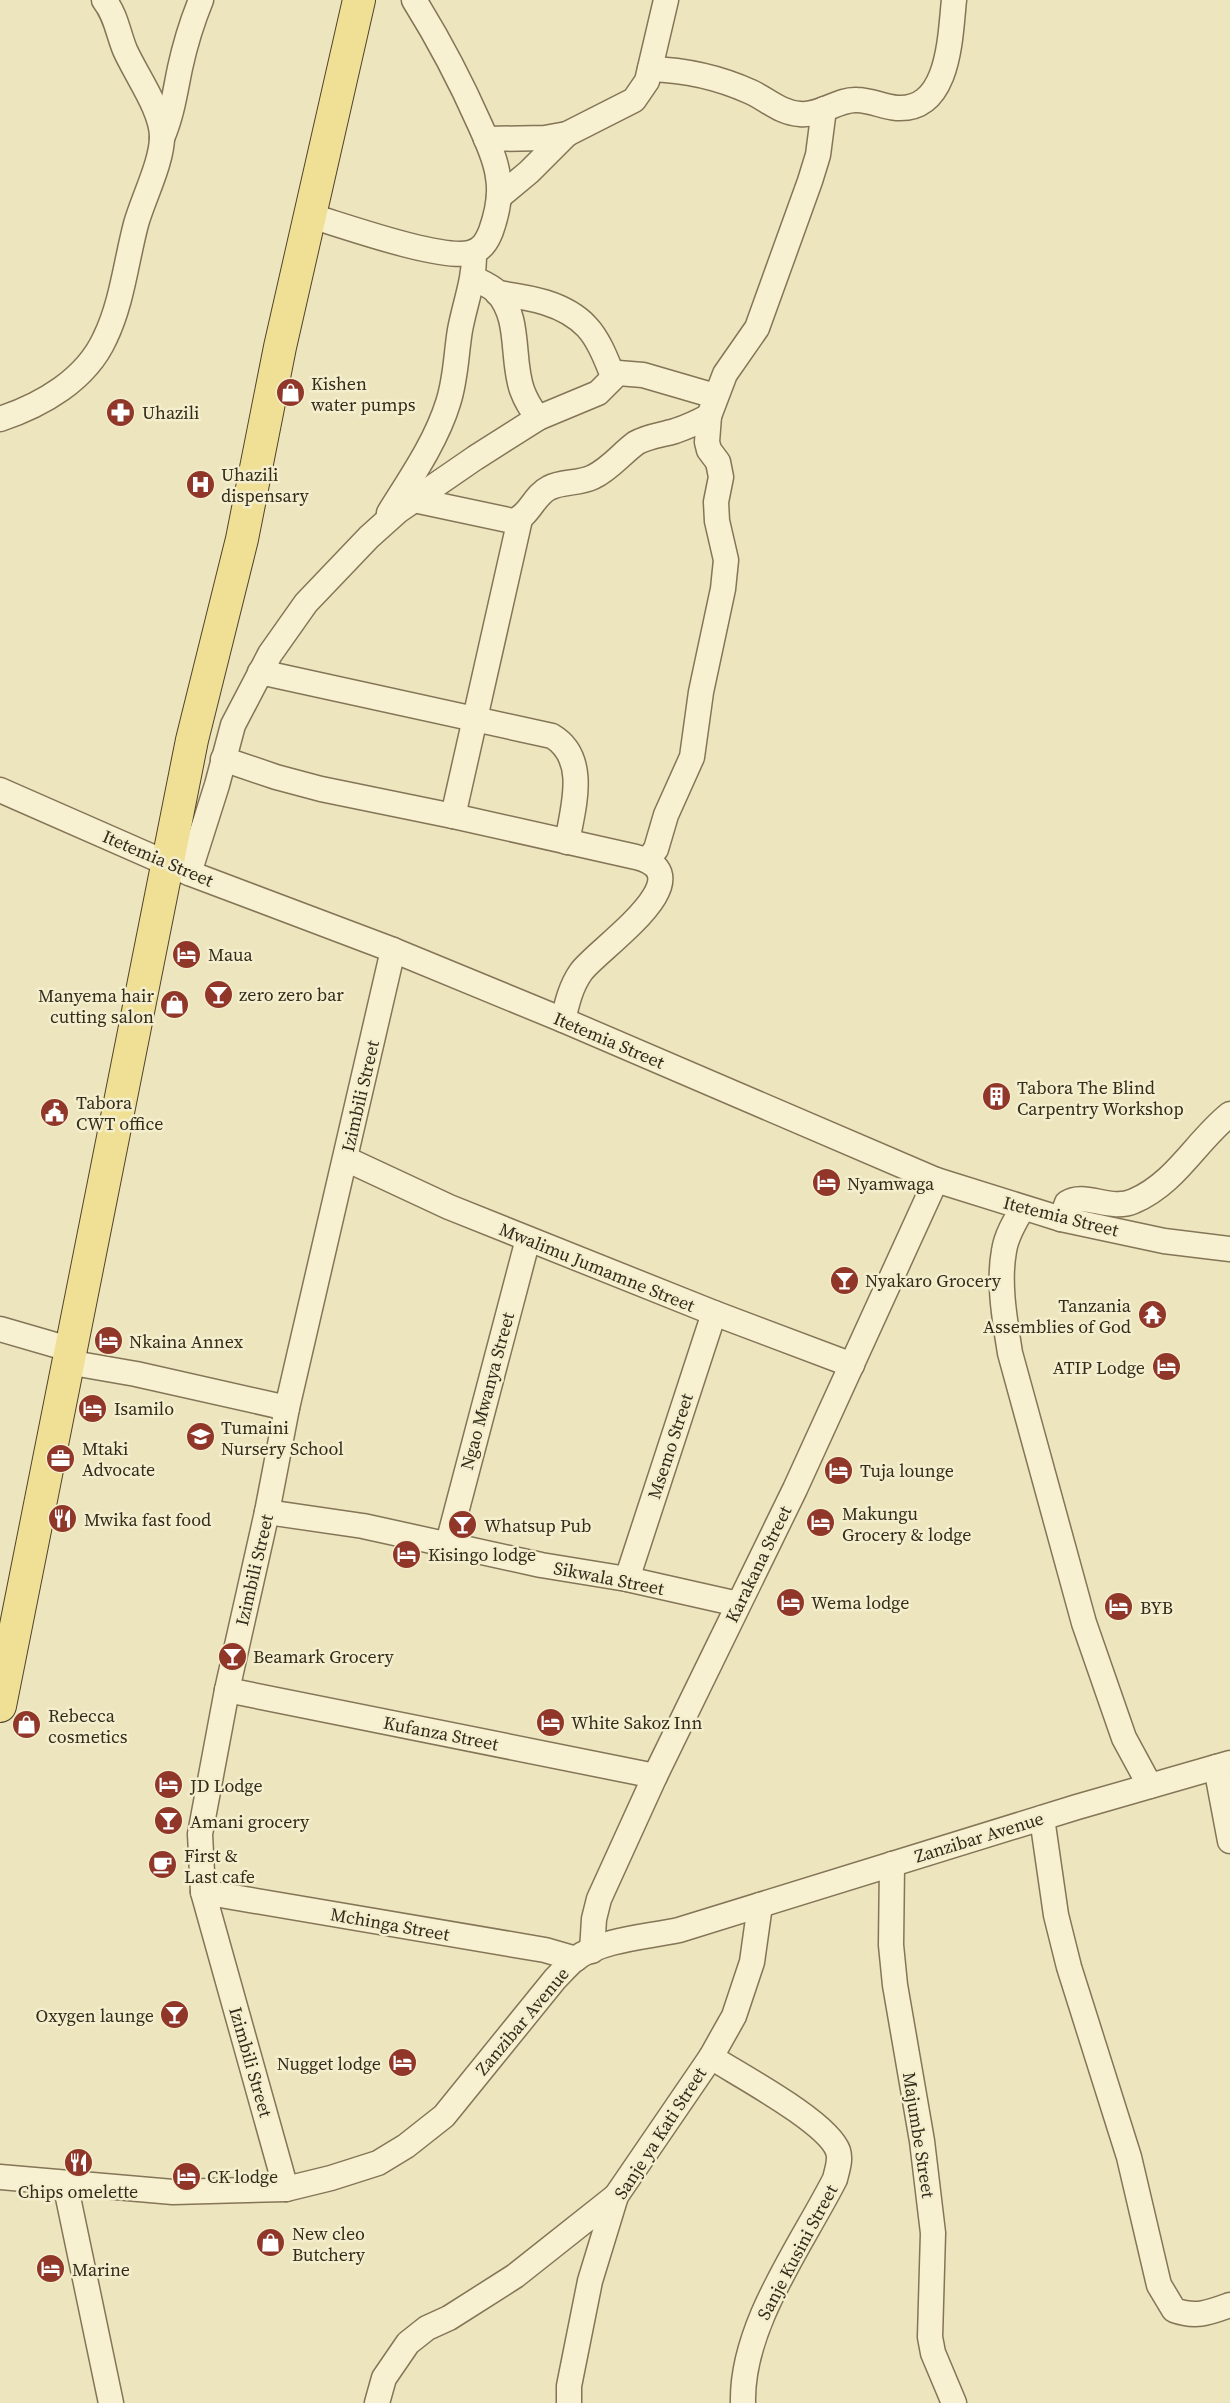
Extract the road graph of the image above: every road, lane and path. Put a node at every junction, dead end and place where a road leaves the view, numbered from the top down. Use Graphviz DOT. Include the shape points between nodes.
graph roads {
  1 [pos="104,0"];
  2 [pos="201,0"];
  3 [pos="358,0"];
  4 [pos="414,0"];
  5 [pos="666,0"];
  6 [pos="954,0"];
  7 [pos="650,69"];
  8 [pos="824,109"];
  9 [pos="567,135"];
  10 [pos="162,138"];
  11 [pos="486,139"];
  12 [pos="499,197"];
  13 [pos="311,216"];
  14 [pos="474,252"];
  15 [pos="473,278"];
  16 [pos="497,293"];
  17 [pos="613,376"];
  18 [pos="712,406"];
  19 [pos="538,418"];
  20 [pos="0,419"];
  21 [pos="414,500"];
  22 [pos="520,519"];
  23 [pos="383,523"];
  24 [pos="260,672"];
  25 [pos="474,721"];
  26 [pos="223,759"];
  27 [pos="0,790"];
  28 [pos="453,816"];
  29 [pos="567,842"];
  30 [pos="648,860"];
  31 [pos="179,868"];
  32 [pos="393,950"];
  33 [pos="563,1020"];
  34 [pos="1230,1114"];
  35 [pos="346,1159"];
  36 [pos="936,1180"];
  37 [pos="1023,1208"];
  38 [pos="1061,1219"];
  39 [pos="528,1239"];
  40 [pos="1230,1249"];
  41 [pos="714,1313"];
  42 [pos="0,1329"];
  43 [pos="68,1355"];
  44 [pos="852,1365"];
  45 [pos="287,1408"];
  46 [pos="267,1512"];
  47 [pos="448,1543"];
  48 [pos="627,1580"];
  49 [pos="738,1605"];
  50 [pos="227,1690"];
  51 [pos="0,1706"];
  52 [pos="1223,1765"];
  53 [pos="655,1776"];
  54 [pos="1150,1786"];
  55 [pos="1042,1818"];
  56 [pos="1230,1841"];
  57 [pos="892,1863"];
  58 [pos="203,1892"];
  59 [pos="760,1905"];
  60 [pos="584,1955"];
  61 [pos="711,2057"];
  62 [pos="0,2177"];
  63 [pos="65,2183"];
  64 [pos="286,2189"];
  65 [pos="616,2196"];
  66 [pos="1230,2305"];
  67 [pos="111,2403"];
  68 [pos="376,2403"];
  69 [pos="569,2403"];
  70 [pos="743,2403"];
  71 [pos="954,2403"];
  1 -- 10 [label="street" via="112,10 124,46 156,113"];
  2 -- 10 [label="street"];
  3 -- 13 [label="main road"];
  4 -- 11 [label="street" via="452,66"];
  5 -- 7 [label="street"];
  6 -- 8 [label="street" via="945,64 930,97 910,107 858,100"];
  7 -- 8 [label="street" via="705,75 752,93 788,113 802,115"];
  7 -- 9 [label="street" via="642,92 634,100"];
  8 -- 18 [label="street" via="818,155 757,328 733,361"];
  9 -- 11 [label="street"];
  9 -- 12 [label="street"];
  10 -- 20 [label="street" via="105,338 69,384"];
  11 -- 12 [label="street" via="498,177"];
  12 -- 14 [label="street" via="486,242"];
  13 -- 14 [label="street" via="433,251"];
  13 -- 31 [label="main road" via="242,539 192,740"];
  14 -- 15 [label="street"];
  15 -- 16 [label="street"];
  15 -- 23 [label="street" via="448,403"];
  16 -- 17 [label="street" via="541,301 575,316 597,340"];
  16 -- 19 [label="street" via="514,332 521,389"];
  17 -- 18 [label="street" via="626,372 643,375"];
  17 -- 19 [label="street" via="598,393"];
  18 -- 22 [label="street" via="692,425 636,443 593,477 542,492"];
  18 -- 30 [label="street" via="707,442 721,477 716,502 726,560 723,589 701,692 692,758"];
  19 -- 21 [label="street"];
  21 -- 22 [label="street" via="513,522"];
  21 -- 23 [label="street"];
  22 -- 25 [label="street"];
  23 -- 24 [label="street" via="306,603 280,636"];
  24 -- 25 [label="street"];
  24 -- 26 [label="street" via="236,718"];
  25 -- 28 [label="street"];
  25 -- 29 [label="street" via="542,734 562,742 571,755 576,776"];
  26 -- 28 [label="street" via="321,789"];
  26 -- 31 [label="street" via="217,786"];
  27 -- 31 [label="street, Itetemia Street"];
  28 -- 29 [label="street"];
  29 -- 30 [label="street"];
  30 -- 33 [label="street" via="659,873 659,889 627,930 580,973"];
  31 -- 32 [label="street, Itetemia Street"];
  31 -- 43 [label="main road"];
  32 -- 33 [label="street, Itetemia Street"];
  32 -- 35 [label="street, Izimbili Street"];
  33 -- 36 [label="street, Itetemia Street"];
  34 -- 38 [label="street" via="1174,1173 1145,1196 1120,1205 1076,1198 1067,1203"];
  35 -- 39 [label="street, Mwalimu Jumamne Street"];
  35 -- 45 [label="street, Izimbili Street"];
  36 -- 37 [label="street, Itetemia Street"];
  36 -- 44 [label="street, Karakana Street"];
  37 -- 38 [label="street, Itetemia Street"];
  37 -- 54 [label="street" via="1004,1249 1002,1266 1010,1353 1084,1623 1124,1738"];
  38 -- 40 [label="street, Itetemia Street" via="1164,1241"];
  39 -- 41 [label="street, Mwalimu Jumamne Street"];
  39 -- 47 [label="street, Ngao Mwanya Street"];
  41 -- 44 [label="street, Mwalimu Jumamne Street"];
  41 -- 48 [label="street, Msemo Street"];
  42 -- 43 [label="street"];
  43 -- 45 [label="street"];
  43 -- 51 [label="main road"];
  44 -- 49 [label="street, Karakana Street"];
  45 -- 46 [label="street, Izimbili Street"];
  46 -- 47 [label="street, Sikwala Street"];
  46 -- 50 [label="street, Izimbili Street"];
  47 -- 48 [label="street, Sikwala Street"];
  48 -- 49 [label="street, Sikwala Street"];
  49 -- 53 [label="street, Karakana Street"];
  50 -- 53 [label="street, Kufanza Street"];
  50 -- 58 [label="street, Izimbili Street" via="201,1834"];
  52 -- 54 [label="street, Zanzibar Avenue"];
  52 -- 56 [label="street"];
  53 -- 60 [label="street, Karakana Street" via="599,1899"];
  54 -- 55 [label="street, Zanzibar Avenue"];
  55 -- 57 [label="street, Zanzibar Avenue"];
  55 -- 66 [label="street" via="1068,1967 1129,2157 1160,2285 1174,2310 1191,2316"];
  57 -- 59 [label="street, Zanzibar Avenue"];
  57 -- 71 [label="street, Majumbe Street" via="891,1945 895,1985 922,2141 933,2233 930,2337"];
  58 -- 60 [label="street, Mchinga Street"];
  58 -- 64 [label="street, Izimbili Street"];
  59 -- 60 [label="street, Zanzibar Avenue" via="679,1930 611,1944"];
  59 -- 61 [label="street, Sanje ya Kati Street" via="744,1990"];
  60 -- 64 [label="street, Zanzibar Avenue" via="555,1979 444,2116 378,2163"];
  61 -- 65 [label="street, Sanje ya Kati Street"];
  61 -- 70 [label="street, Sanje Kusini Street" via="813,2123 829,2136 838,2152 835,2179 763,2310 750,2355"];
  62 -- 63 [label="street, Zanzibar Avenue"];
  63 -- 64 [label="street, Zanzibar Avenue" via="173,2192"];
  63 -- 67 [label="street"];
  65 -- 68 [label="street" via="515,2276 408,2343 384,2378"];
  65 -- 69 [label="street, Sanje ya Kati Street" via="590,2281 568,2386"];
}
